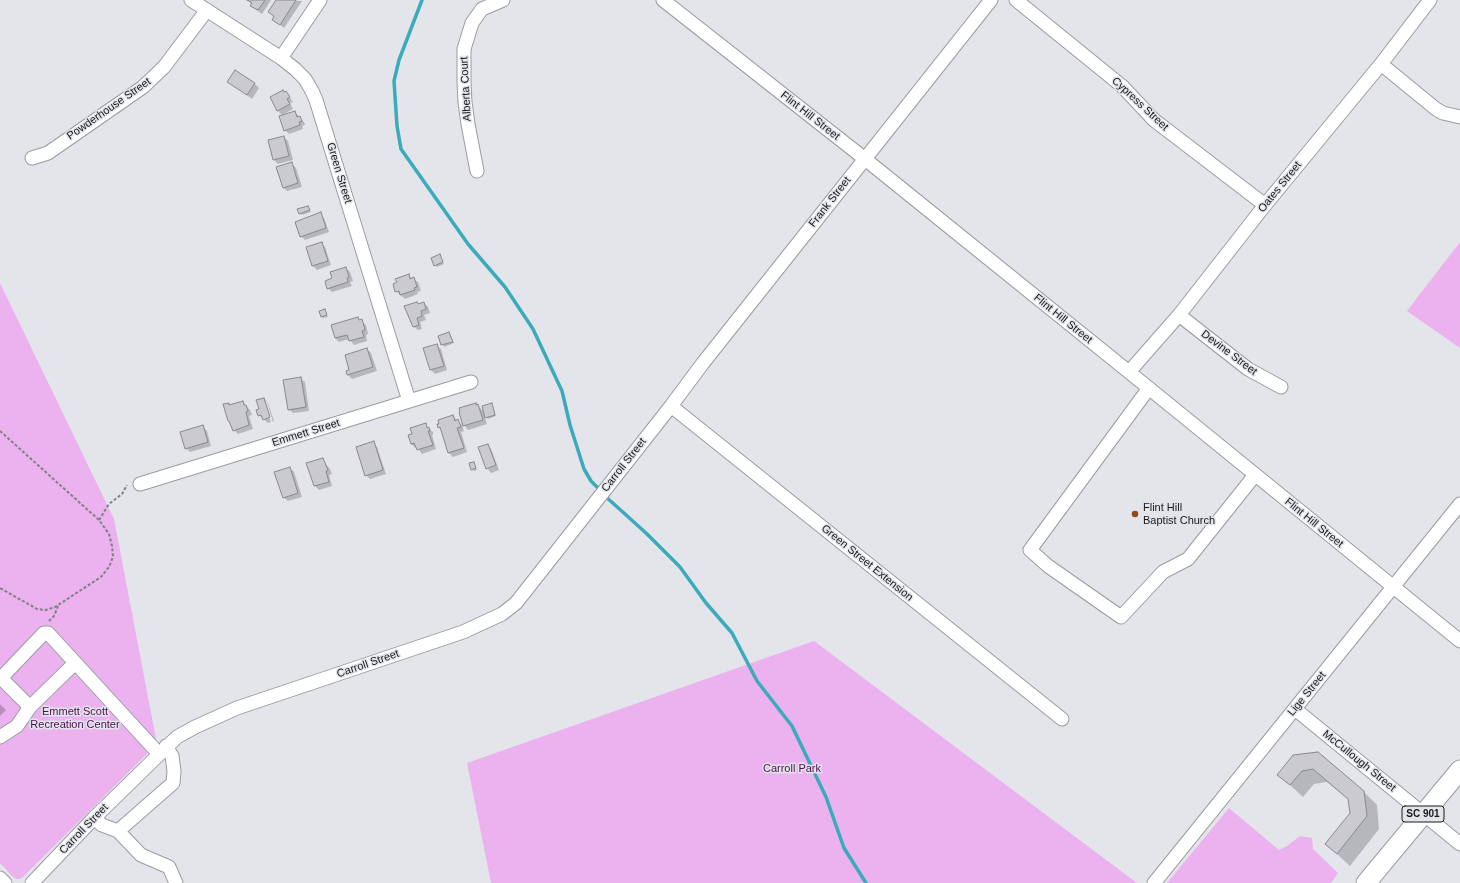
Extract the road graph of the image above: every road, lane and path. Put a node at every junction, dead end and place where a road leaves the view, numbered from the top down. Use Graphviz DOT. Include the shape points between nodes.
graph roads {
  1 [pos="191,0"];
  2 [pos="320,0"];
  3 [pos="503,0"];
  4 [pos="663,0"];
  5 [pos="991,0"];
  6 [pos="1016,0"];
  7 [pos="1430,0"];
  8 [pos="207,10"];
  9 [pos="281,58"];
  10 [pos="1381,64"];
  11 [pos="1460,117"];
  12 [pos="32,158"];
  13 [pos="864,159"];
  14 [pos="477,171"];
  15 [pos="1265,205"];
  16 [pos="1179,314"];
  17 [pos="1129,372"];
  18 [pos="471,382"];
  19 [pos="1282,387"];
  20 [pos="1149,388"];
  21 [pos="409,401"];
  22 [pos="671,406"];
  23 [pos="0,431"];
  24 [pos="1,434"];
  25 [pos="1256,475"];
  26 [pos="135,484"];
  27 [pos="1460,504"];
  28 [pos="99,520"];
  29 [pos="1393,587"];
  30 [pos="0,588"];
  31 [pos="58,604"];
  32 [pos="44,633"];
  33 [pos="1460,641"];
  34 [pos="76,663"];
  35 [pos="30,707"];
  36 [pos="1294,709"];
  37 [pos="1062,719"];
  38 [pos="0,737"];
  39 [pos="162,750"];
  40 [pos="1460,770"];
  41 [pos="1423,813"];
  42 [pos="94,818"];
  43 [pos="118,831"];
  44 [pos="1460,844"];
  45 [pos="0,878"];
  46 [pos="5,883"];
  47 [pos="32,883"];
  48 [pos="176,883"];
  49 [pos="1154,883"];
  50 [pos="1366,883"];
  1 -- 8 [label="street, Green Street"];
  2 -- 9 [label="street"];
  3 -- 14 [label="street, Alberta Court" via="482,10 477,16 472,23 464,49 468,124"];
  4 -- 13 [label="street, Flint Hill Street"];
  5 -- 13 [label="street, Frank Street"];
  6 -- 15 [label="street, Cypress Street" via="1122,86 1154,120"];
  7 -- 10 [label="street, Oates Street"];
  8 -- 9 [label="street, Green Street"];
  8 -- 12 [label="street, Powderhouse Street" via="164,67 144,87 48,153"];
  9 -- 21 [label="street, Green Street" via="305,79 316,100"];
  10 -- 11 [label="street" via="1436,109"];
  10 -- 15 [label="street, Oates Street"];
  13 -- 17 [label="street, Flint Hill Street"];
  13 -- 22 [label="street, Frank Street"];
  15 -- 16 [label="street, Oates Street"];
  16 -- 17 [label="street, Oates Street"];
  16 -- 19 [label="street, Devine Street" via="1248,369"];
  17 -- 20 [label="street, Flint Hill Street"];
  18 -- 21 [label="street, Emmett Street"];
  20 -- 25 [label="street, Flint Hill Street"];
  20 -- 25 [label="street" via="1030,550 1048,566 1121,617 1163,572 1188,559"];
  21 -- 26 [label="street, Emmett Street"];
  22 -- 37 [label="street, Green Street Extension"];
  22 -- 39 [label="street, Carroll Street" via="516,603 502,614 464,632 238,708 195,727 177,737"];
  23 -- 24 [label="path"];
  24 -- 28 [label="path"];
  25 -- 29 [label="street, Flint Hill Street"];
  26 -- 28 [label="path" via="125,488 122,494 109,504"];
  27 -- 29 [label="street, Lige Street"];
  28 -- 31 [label="path" via="109,534 112,546 113,557 109,567 101,577"];
  29 -- 33 [label="street, Flint Hill Street"];
  29 -- 36 [label="street, Lige Street"];
  30 -- 31 [label="path" via="37,609 46,610"];
  31 -- 32 [label="path" via="54,616 44,626"];
  32 -- 34 [label="street" via="48,633"];
  32 -- 35 [label="street" via="1,678"];
  34 -- 35 [label="street"];
  34 -- 39 [label="street"];
  35 -- 38 [label="street" via="17,726"];
  36 -- 41 [label="street, McCullough Street"];
  36 -- 49 [label="street, Lige Street"];
  39 -- 42 [label="street, Carroll Street"];
  39 -- 43 [label="street" via="172,756 173,782"];
  40 -- 41 [label="highway, SC 901"];
  41 -- 44 [label="street, McCullough Street"];
  41 -- 50 [label="highway, SC 901"];
  42 -- 43 [label="street" via="102,825"];
  42 -- 47 [label="street, Carroll Street"];
  43 -- 48 [label="street" via="141,855 169,867"];
  45 -- 46 [label="street"];
}
